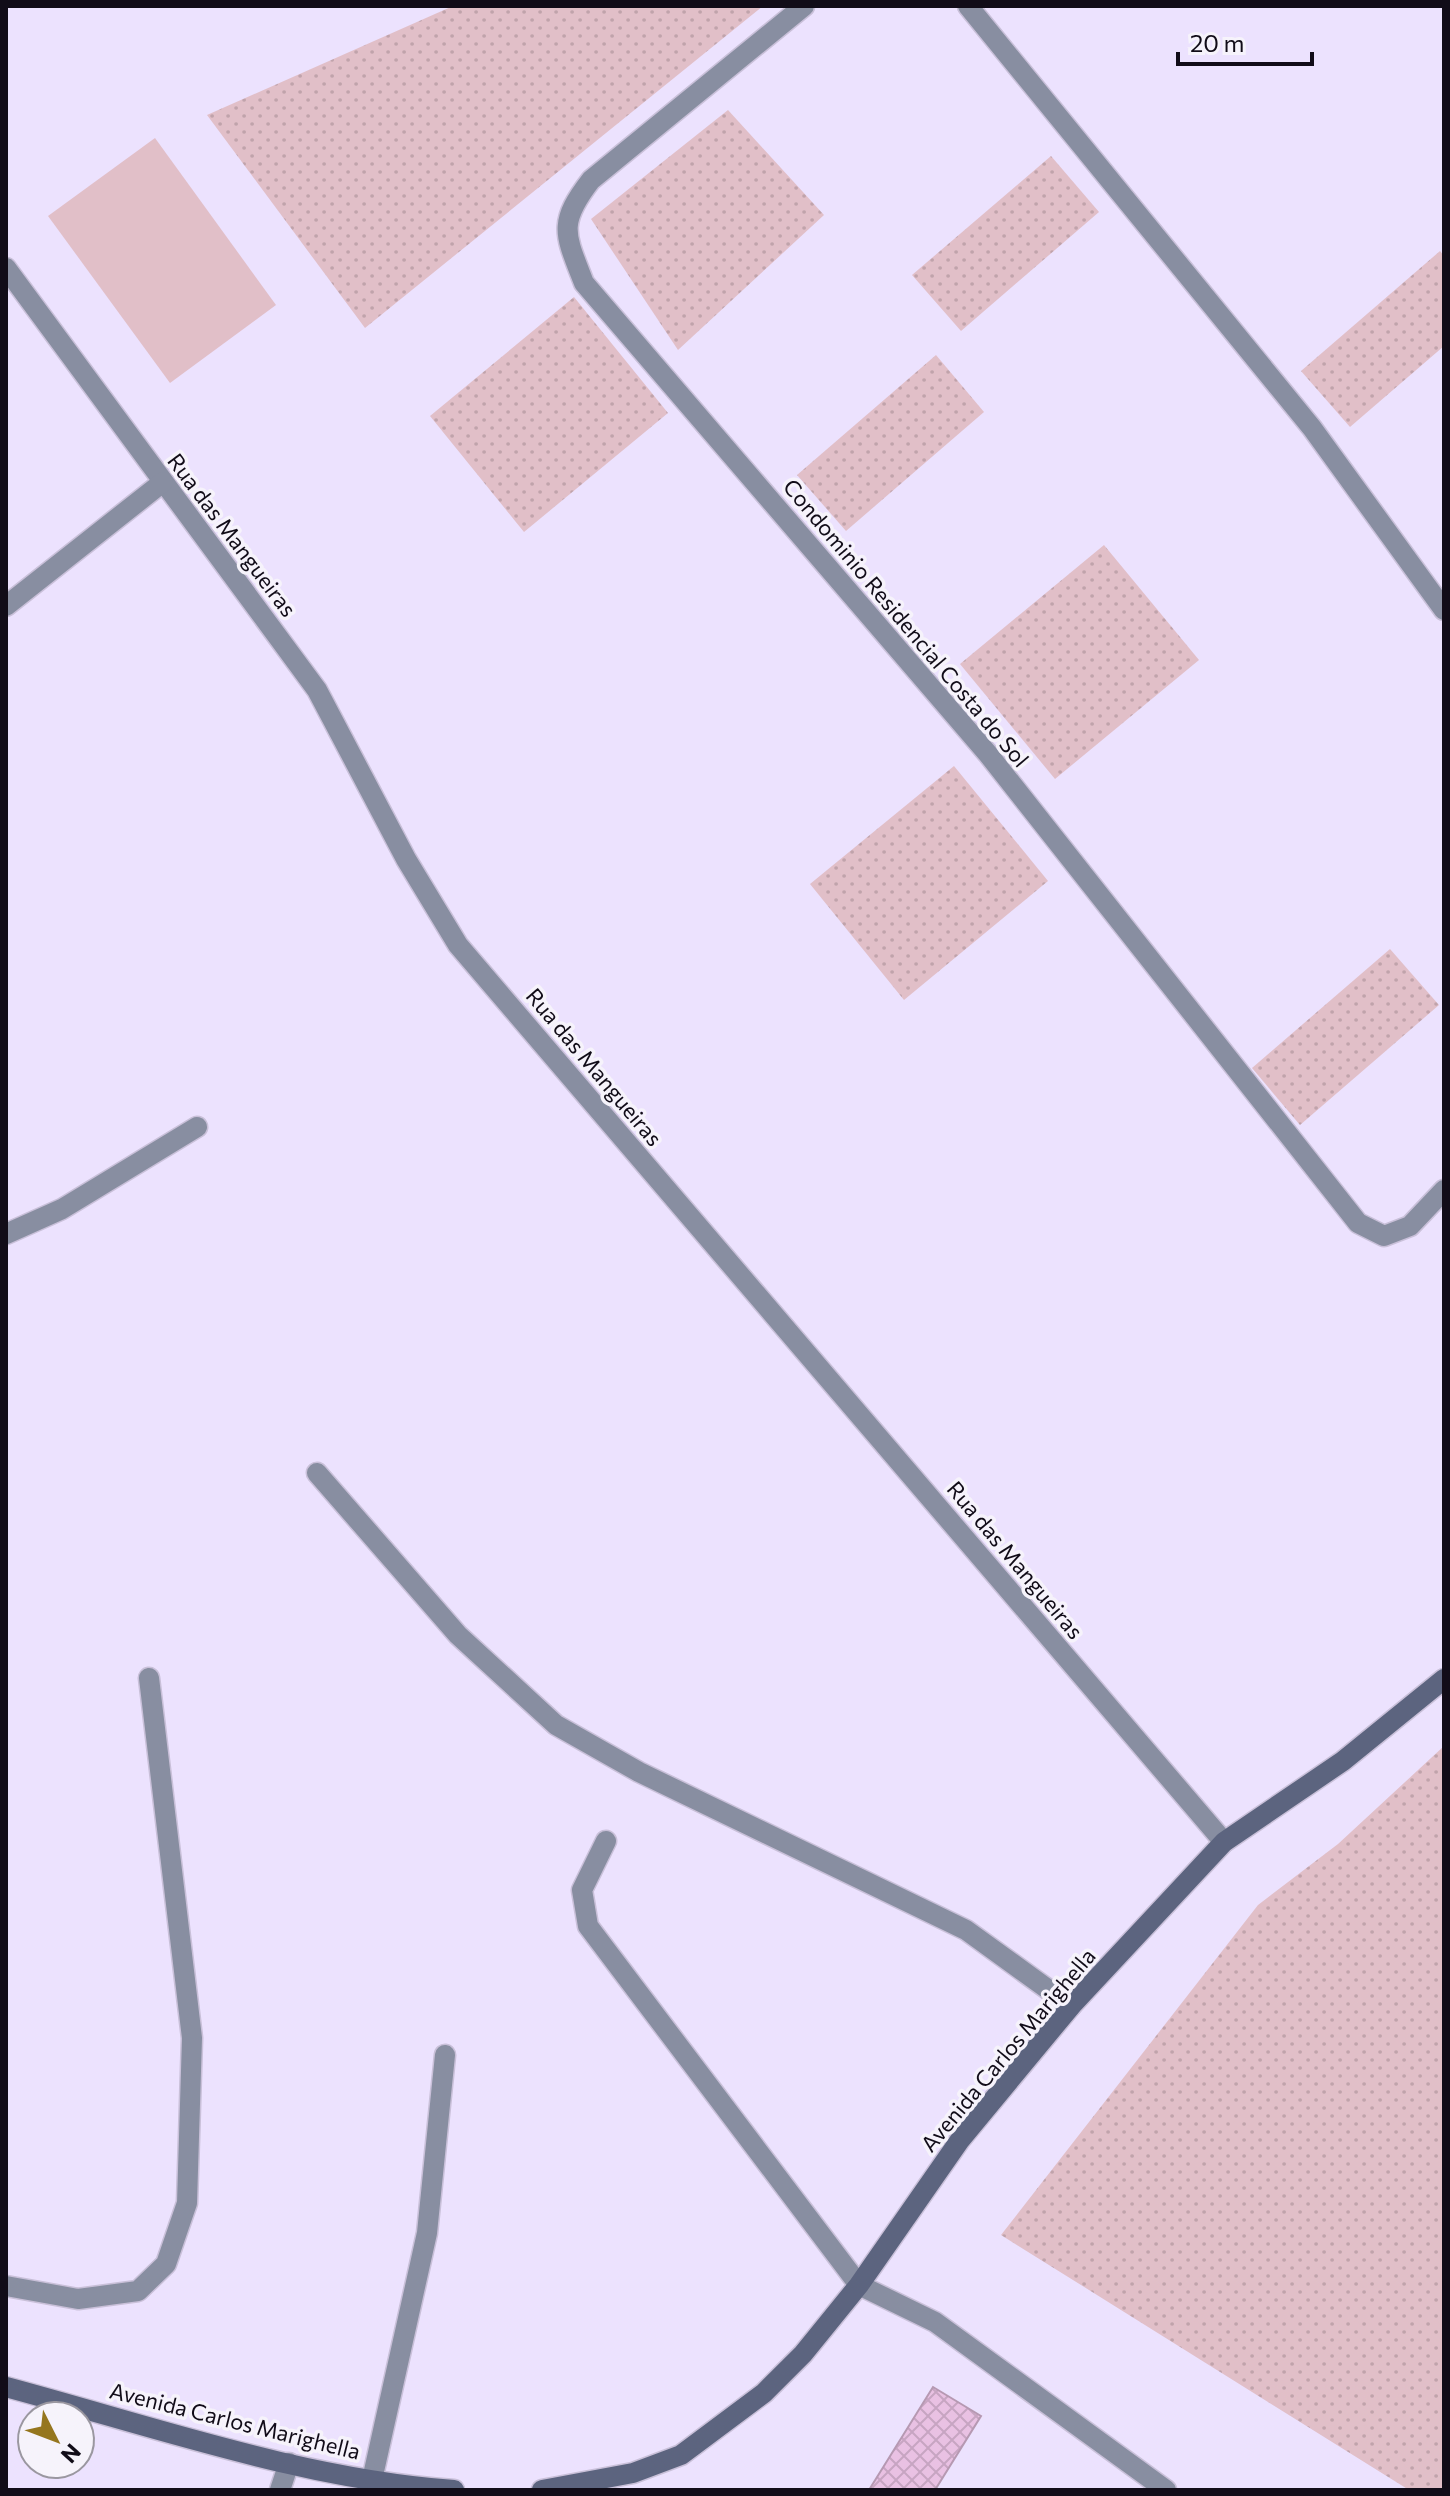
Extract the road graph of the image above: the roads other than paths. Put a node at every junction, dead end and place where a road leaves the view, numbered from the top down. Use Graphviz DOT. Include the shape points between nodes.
graph roads {
  1 [pos="804,6"];
  2 [pos="968,6"];
  3 [pos="6,268"];
  4 [pos="163,482"];
  5 [pos="6,606"];
  6 [pos="1444,610"];
  7 [pos="197,1127"];
  8 [pos="1444,1190"];
  9 [pos="6,1234"];
  10 [pos="317,1473"];
  11 [pos="149,1678"];
  12 [pos="1444,1679"];
  13 [pos="606,1841"];
  14 [pos="1224,1842"];
  15 [pos="1071,2006"];
  16 [pos="445,2055"];
  17 [pos="859,2285"];
  18 [pos="6,2286"];
  19 [pos="6,2387"];
  20 [pos="289,2463"];
  21 [pos="372,2480"];
  22 [pos="280,2490"];
  23 [pos="454,2490"];
  24 [pos="542,2490"];
  25 [pos="1166,2490"];
  1 -- 8 [label="street, Condominio Residencial Costa do Sol" via="591,180 568,210 569,245 584,283 988,754 1358,1223 1384,1236 1410,1226"];
  2 -- 6 [label="street" via="1312,428"];
  3 -- 4 [label="street, Rua das Mangueiras"];
  4 -- 5 [label="street"];
  4 -- 14 [label="street, Rua das Mangueiras" via="317,690 458,945"];
  7 -- 9 [label="street" via="62,1209"];
  10 -- 15 [label="street" via="458,1635 556,1725 639,1772 966,1930"];
  11 -- 18 [label="street" via="192,2038 187,2203 166,2264 138,2291 78,2299"];
  12 -- 14 [label="street, Avenida Carlos Marighella" via="1343,1761"];
  13 -- 17 [label="street" via="582,1890 588,1926"];
  14 -- 15 [label="street, Avenida Carlos Marighella"];
  15 -- 17 [label="street, Avenida Carlos Marighella" via="960,2140"];
  16 -- 21 [label="street" via="427,2233"];
  17 -- 24 [label="street, Avenida Carlos Marighella" via="764,2393 681,2455 633,2473"];
  17 -- 25 [label="street" via="935,2322"];
  19 -- 20 [label="street, Avenida Carlos Marighella"];
  20 -- 21 [label="street, Avenida Carlos Marighella"];
  20 -- 22 [label="street"];
  21 -- 23 [label="street, Avenida Carlos Marighella"];
}
